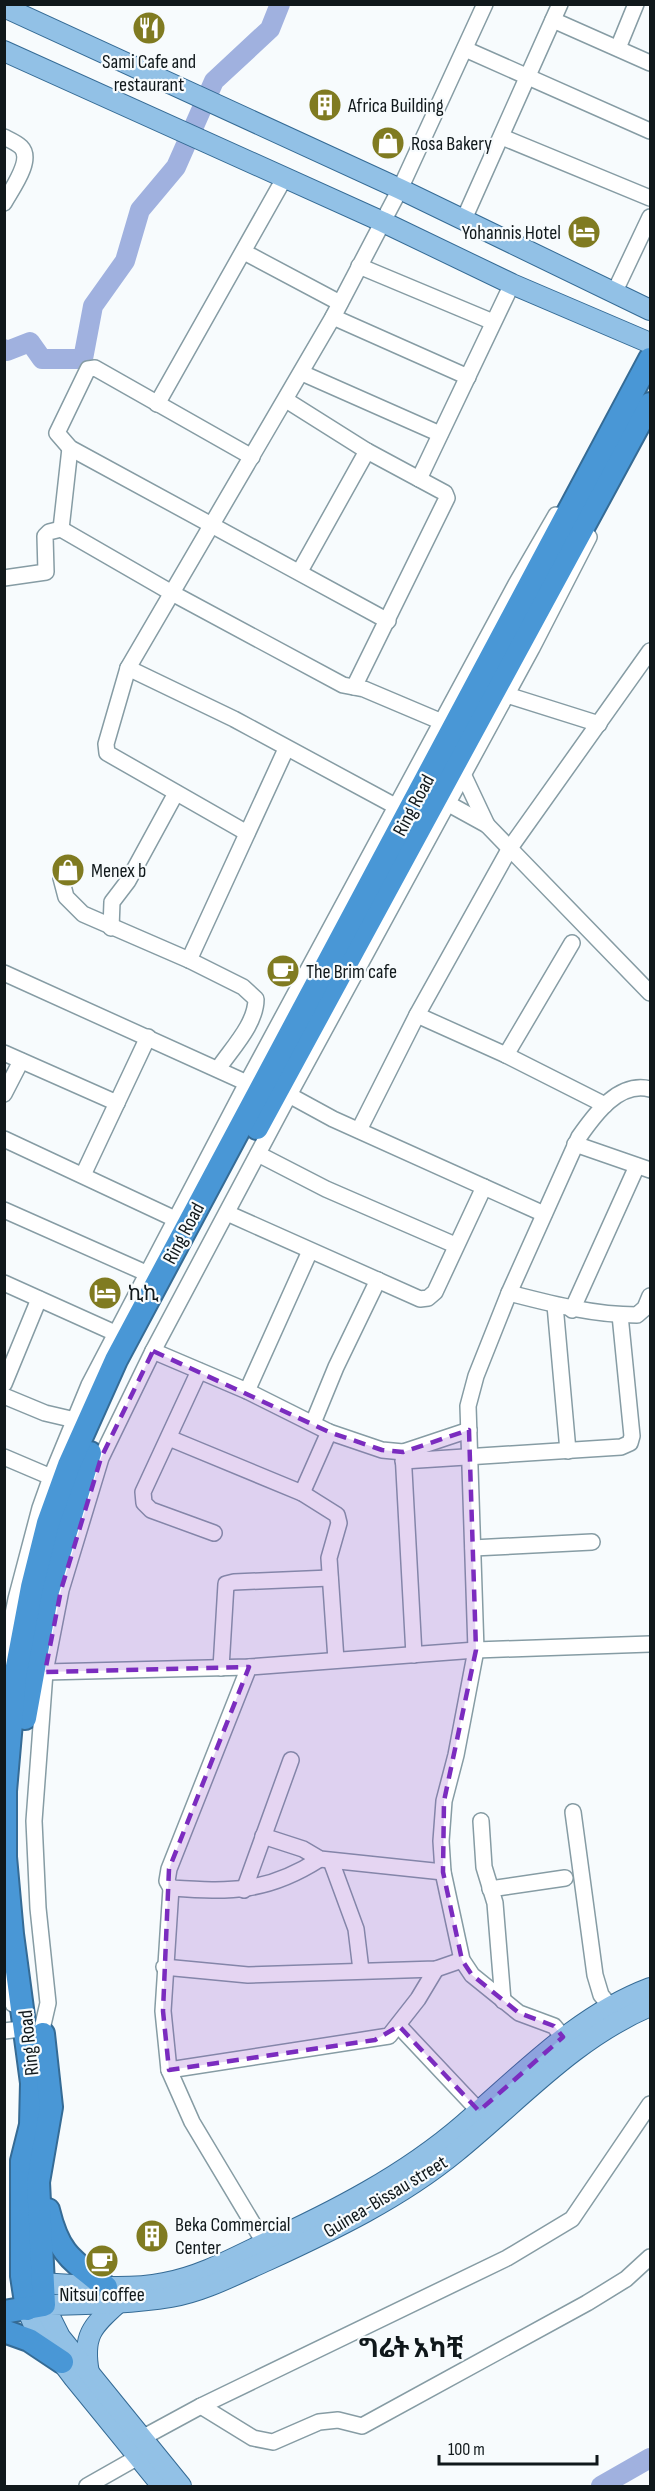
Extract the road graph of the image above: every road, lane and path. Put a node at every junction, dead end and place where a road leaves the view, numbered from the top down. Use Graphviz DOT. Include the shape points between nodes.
graph roads {
  1 [pos="485,4"];
  2 [pos="560,4"];
  3 [pos="636,4"];
  4 [pos="6,11"];
  5 [pos="553,20"];
  6 [pos="618,48"];
  7 [pos="465,49"];
  8 [pos="4,51"];
  9 [pos="651,63"];
  10 [pos="526,78"];
  11 [pos="651,131"];
  12 [pos="4,137"];
  13 [pos="502,137"];
  14 [pos="285,177"];
  15 [pos="400,189"];
  16 [pos="651,198"];
  17 [pos="4,203"];
  18 [pos="651,217"];
  19 [pos="464,219"];
  20 [pos="383,222"];
  21 [pos="244,252"];
  22 [pos="359,266"];
  23 [pos="512,284"];
  24 [pos="615,291"];
  25 [pos="336,310"];
  26 [pos="651,310"];
  27 [pos="493,322"];
  28 [pos="651,343"];
  29 [pos="651,359"];
  30 [pos="302,373"];
  31 [pos="468,377"];
  32 [pos="286,400"];
  33 [pos="157,404"];
  34 [pos="650,406"];
  35 [pos="440,434"];
  36 [pos="70,448"];
  37 [pos="367,451"];
  38 [pos="252,458"];
  39 [pos="615,469"];
  40 [pos="588,475"];
  41 [pos="419,479"];
  42 [pos="212,524"];
  43 [pos="61,529"];
  44 [pos="300,571"];
  45 [pos="4,578"];
  46 [pos="172,593"];
  47 [pos="388,621"];
  48 [pos="651,651"];
  49 [pos="128,668"];
  50 [pos="354,687"];
  51 [pos="507,695"];
  52 [pos="442,722"];
  53 [pos="599,724"];
  54 [pos="286,749"];
  55 [pos="463,774"];
  56 [pos="176,793"];
  57 [pos="447,804"];
  58 [pos="397,807"];
  59 [pos="487,825"];
  60 [pos="247,833"];
  61 [pos="510,848"];
  62 [pos="61,878"];
  63 [pos="111,928"];
  64 [pos="572,943"];
  65 [pos="189,960"];
  66 [pos="4,973"];
  67 [pos="651,993"];
  68 [pos="417,1015"];
  69 [pos="148,1037"];
  70 [pos="4,1053"];
  71 [pos="506,1055"];
  72 [pos="21,1061"];
  73 [pos="218,1069"];
  74 [pos="247,1083"];
  75 [pos="651,1089"];
  76 [pos="4,1094"];
  77 [pos="289,1095"];
  78 [pos="117,1102"];
  79 [pos="605,1105"];
  80 [pos="359,1130"];
  81 [pos="4,1139"];
  82 [pos="575,1144"];
  83 [pos="258,1154"];
  84 [pos="644,1168"];
  85 [pos="83,1175"];
  86 [pos="484,1187"];
  87 [pos="4,1210"];
  88 [pos="227,1213"];
  89 [pos="544,1214"];
  90 [pos="175,1220"];
  91 [pos="455,1245"];
  92 [pos="310,1251"];
  93 [pos="146,1274"];
  94 [pos="378,1280"];
  95 [pos="4,1283"];
  96 [pos="509,1293"];
  97 [pos="651,1296"];
  98 [pos="39,1299"];
  99 [pos="555,1305"];
  100 [pos="572,1310"];
  101 [pos="620,1315"];
  102 [pos="115,1333"];
  103 [pos="153,1351"];
  104 [pos="199,1371"];
  105 [pos="4,1384"];
  106 [pos="247,1391"];
  107 [pos="4,1396"];
  108 [pos="75,1420"];
  109 [pos="313,1423"];
  110 [pos="469,1430"];
  111 [pos="328,1432"];
  112 [pos="169,1438"];
  113 [pos="567,1451"];
  114 [pos="4,1457"];
  115 [pos="403,1457"];
  116 [pos="472,1458"];
  117 [pos="51,1477"];
  118 [pos="302,1493"];
  119 [pos="214,1533"];
  120 [pos="592,1542"];
  121 [pos="473,1548"];
  122 [pos="330,1578"];
  123 [pos="10,1597"];
  124 [pos="651,1644"];
  125 [pos="476,1650"];
  126 [pos="414,1655"];
  127 [pos="4,1659"];
  128 [pos="336,1660"];
  129 [pos="249,1667"];
  130 [pos="221,1668"];
  131 [pos="45,1672"];
  132 [pos="291,1760"];
  133 [pos="573,1812"];
  134 [pos="481,1821"];
  135 [pos="263,1836"];
  136 [pos="326,1860"];
  137 [pos="443,1872"];
  138 [pos="565,1878"];
  139 [pos="171,1888"];
  140 [pos="490,1889"];
  141 [pos="244,1890"];
  142 [pos="462,1960"];
  143 [pos="164,1967"];
  144 [pos="436,1969"];
  145 [pos="362,1970"];
  146 [pos="4,1972"];
  147 [pos="651,1988"];
  148 [pos="503,2001"];
  149 [pos="609,2006"];
  150 [pos="651,2006"];
  151 [pos="399,2026"];
  152 [pos="4,2031"];
  153 [pos="30,2031"];
  154 [pos="563,2037"];
  155 [pos="169,2070"];
  156 [pos="651,2104"];
  157 [pos="479,2111"];
  158 [pos="32,2161"];
  159 [pos="4,2198"];
  160 [pos="264,2244"];
  161 [pos="651,2258"];
  162 [pos="26,2275"];
  163 [pos="112,2295"];
  164 [pos="25,2309"];
  165 [pos="4,2331"];
  166 [pos="62,2362"];
  167 [pos="89,2373"];
  168 [pos="201,2406"];
  169 [pos="144,2448"];
  170 [pos="87,2487"];
  171 [pos="162,2487"];
  172 [pos="180,2487"];
  1 -- 7 [label="street"];
  2 -- 5 [label="street"];
  3 -- 6 [label="street"];
  4 -- 15 [label="main road"];
  5 -- 6 [label="street"];
  5 -- 10 [label="street"];
  6 -- 9 [label="street"];
  7 -- 10 [label="street"];
  7 -- 15 [label="street"];
  8 -- 14 [label="main road"];
  10 -- 11 [label="street"];
  10 -- 13 [label="street"];
  12 -- 17 [label="street" via="25,153 24,164"];
  13 -- 16 [label="street"];
  13 -- 19 [label="street"];
  14 -- 20 [label="main road"];
  14 -- 21 [label="street"];
  15 -- 19 [label="main road"];
  15 -- 20 [label="street"];
  18 -- 24 [label="street"];
  19 -- 24 [label="main road"];
  20 -- 22 [label="street"];
  20 -- 23 [label="main road"];
  21 -- 25 [label="street"];
  21 -- 33 [label="street"];
  22 -- 25 [label="street"];
  22 -- 27 [label="street"];
  23 -- 27 [label="street"];
  23 -- 28 [label="main road"];
  24 -- 26 [label="main road"];
  25 -- 30 [label="street"];
  25 -- 31 [label="street"];
  27 -- 31 [label="street"];
  29 -- 40 [label="highway, Ring Road"];
  30 -- 32 [label="street"];
  30 -- 35 [label="street"];
  31 -- 35 [label="street"];
  32 -- 37 [label="street"];
  32 -- 38 [label="street"];
  33 -- 36 [label="street" via="95,368 88,369 57,433"];
  33 -- 38 [label="street"];
  34 -- 39 [label="highway, Ring Road"];
  35 -- 41 [label="street"];
  36 -- 42 [label="street"];
  36 -- 43 [label="street"];
  37 -- 41 [label="street"];
  37 -- 44 [label="street"];
  38 -- 42 [label="street"];
  39 -- 51 [label="street" via="610,490 574,570"];
  39 -- 153 [label="highway, Ring Road" via="141,1343 86,1463 48,1591 26,1713 20,1846"];
  40 -- 52 [label="street" via="541,537"];
  40 -- 153 [label="highway, Ring Road" via="116,1360 48,1523 15,1677 5,1791 10,1916"];
  41 -- 47 [label="street" via="445,493 447,498"];
  42 -- 44 [label="street"];
  42 -- 46 [label="street"];
  43 -- 45 [label="street" via="45,536 46,572"];
  43 -- 46 [label="street"];
  44 -- 47 [label="street"];
  46 -- 49 [label="street"];
  46 -- 50 [label="street" via="343,685"];
  47 -- 50 [label="street"];
  48 -- 53 [label="street"];
  49 -- 54 [label="street"];
  49 -- 56 [label="street" via="106,744 108,753"];
  50 -- 52 [label="street"];
  51 -- 53 [label="street"];
  51 -- 55 [label="street"];
  52 -- 58 [label="street"];
  53 -- 61 [label="street"];
  54 -- 58 [label="street"];
  54 -- 60 [label="street"];
  55 -- 57 [label="street"];
  55 -- 59 [label="street"];
  56 -- 60 [label="street"];
  56 -- 63 [label="street" via="128,881 112,902"];
  57 -- 59 [label="street"];
  57 -- 77 [label="street"];
  58 -- 74 [label="street"];
  59 -- 61 [label="street"];
  60 -- 65 [label="street"];
  61 -- 67 [label="street"];
  61 -- 68 [label="street"];
  62 -- 63 [label="street" via="73,906"];
  63 -- 65 [label="street"];
  64 -- 71 [label="street"];
  65 -- 73 [label="street" via="243,987 256,999 247,1028"];
  66 -- 69 [label="street"];
  68 -- 71 [label="street"];
  68 -- 80 [label="street"];
  69 -- 73 [label="street"];
  69 -- 78 [label="street"];
  70 -- 72 [label="street"];
  71 -- 79 [label="street"];
  72 -- 76 [label="street"];
  72 -- 78 [label="street"];
  73 -- 74 [label="street"];
  74 -- 90 [label="street"];
  75 -- 79 [label="street" via="641,1087 620,1093"];
  77 -- 80 [label="street"];
  77 -- 83 [label="street"];
  78 -- 85 [label="street"];
  79 -- 82 [label="street"];
  80 -- 86 [label="street"];
  81 -- 85 [label="street"];
  82 -- 84 [label="street"];
  82 -- 89 [label="street"];
  83 -- 88 [label="street"];
  83 -- 91 [label="street" via="326,1189"];
  84 -- 100 [label="street"];
  85 -- 90 [label="street"];
  86 -- 89 [label="street"];
  86 -- 91 [label="street"];
  87 -- 93 [label="street"];
  88 -- 92 [label="street"];
  88 -- 103 [label="street"];
  89 -- 96 [label="street"];
  90 -- 93 [label="street"];
  91 -- 94 [label="street" via="435,1292 428,1298 420,1299"];
  92 -- 94 [label="street"];
  92 -- 106 [label="street"];
  93 -- 102 [label="street"];
  94 -- 109 [label="street"];
  95 -- 98 [label="street"];
  96 -- 99 [label="street"];
  96 -- 110 [label="street" via="476,1377 468,1406"];
  97 -- 101 [label="street" via="637,1315"];
  98 -- 102 [label="street"];
  98 -- 105 [label="street"];
  99 -- 100 [label="street"];
  99 -- 113 [label="street"];
  100 -- 101 [label="street"];
  101 -- 113 [label="street" via="630,1443"];
  102 -- 108 [label="street"];
  103 -- 104 [label="street"];
  103 -- 131 [label="street" via="101,1458 61,1590"];
  104 -- 106 [label="street"];
  104 -- 112 [label="street"];
  106 -- 109 [label="street"];
  107 -- 108 [label="street"];
  108 -- 117 [label="street"];
  109 -- 111 [label="street"];
  110 -- 115 [label="street"];
  110 -- 116 [label="street"];
  111 -- 115 [label="street"];
  111 -- 118 [label="street"];
  112 -- 118 [label="street"];
  112 -- 119 [label="street" via="143,1492 144,1503 151,1510"];
  113 -- 116 [label="street"];
  114 -- 117 [label="street"];
  115 -- 116 [label="street"];
  115 -- 126 [label="street"];
  116 -- 121 [label="street"];
  117 -- 123 [label="street"];
  118 -- 122 [label="street" via="337,1515 339,1523 329,1558"];
  120 -- 121 [label="street"];
  121 -- 125 [label="street"];
  122 -- 128 [label="street"];
  122 -- 130 [label="street" via="226,1584"];
  123 -- 127 [label="street"];
  124 -- 125 [label="street"];
  125 -- 126 [label="street"];
  125 -- 137 [label="street" via="444,1801"];
  126 -- 128 [label="street"];
  128 -- 129 [label="street"];
  129 -- 130 [label="street"];
  129 -- 139 [label="street" via="169,1869 167,1881"];
  130 -- 131 [label="street"];
  131 -- 153 [label="street" via="33,1821 48,2003"];
  132 -- 135 [label="street"];
  133 -- 149 [label="street" via="595,1975"];
  134 -- 140 [label="street" via="484,1867"];
  135 -- 136 [label="street"];
  135 -- 141 [label="street"];
  136 -- 137 [label="street"];
  136 -- 141 [label="street"];
  136 -- 145 [label="street" via="356,1929"];
  137 -- 142 [label="street"];
  138 -- 140 [label="street"];
  139 -- 141 [label="street"];
  139 -- 143 [label="street"];
  140 -- 148 [label="street"];
  142 -- 144 [label="street"];
  142 -- 148 [label="street" via="472,1975"];
  143 -- 145 [label="street" via="248,1975"];
  143 -- 155 [label="street" via="163,2011"];
  144 -- 145 [label="street"];
  144 -- 151 [label="street"];
  146 -- 153 [label="street"];
  147 -- 149 [label="main road"];
  148 -- 154 [label="street" via="519,2013 554,2026"];
  149 -- 154 [label="main road"];
  150 -- 163 [label="main road, Guinea-Bissau street" via="591,2036 444,2162 336,2228 207,2287 171,2297"];
  151 -- 155 [label="street" via="390,2036 375,2040"];
  151 -- 157 [label="street"];
  152 -- 153 [label="street"];
  153 -- 158 [label="highway, Ring Road" via="51,2107"];
  154 -- 157 [label="main road"];
  155 -- 160 [label="street" via="192,2122"];
  156 -- 168 [label="street" via="572,2218 507,2258"];
  157 -- 160 [label="main road" via="393,2177 317,2220"];
  158 -- 159 [label="highway"];
  158 -- 162 [label="highway, Ring Road" via="38,2182"];
  158 -- 163 [label="highway" via="55,2237 70,2258"];
  160 -- 163 [label="main road" via="177,2281"];
  161 -- 168 [label="street" via="587,2303 362,2426 338,2420 319,2422 273,2442 253,2438"];
  162 -- 163 [label="main road"];
  162 -- 164 [label="highway, Ring Road"];
  163 -- 164 [label="main road, Guinea-Bissau street"];
  163 -- 167 [label="main road" via="92,2329 86,2358"];
  164 -- 166 [label="main road"];
  164 -- 167 [label="main road" via="60,2337"];
  165 -- 166 [label="highway" via="28,2340"];
  166 -- 169 [label="main road"];
  167 -- 169 [label="main road"];
  168 -- 169 [label="street"];
  169 -- 170 [label="street"];
  169 -- 171 [label="main road"];
  169 -- 172 [label="main road"];
}
